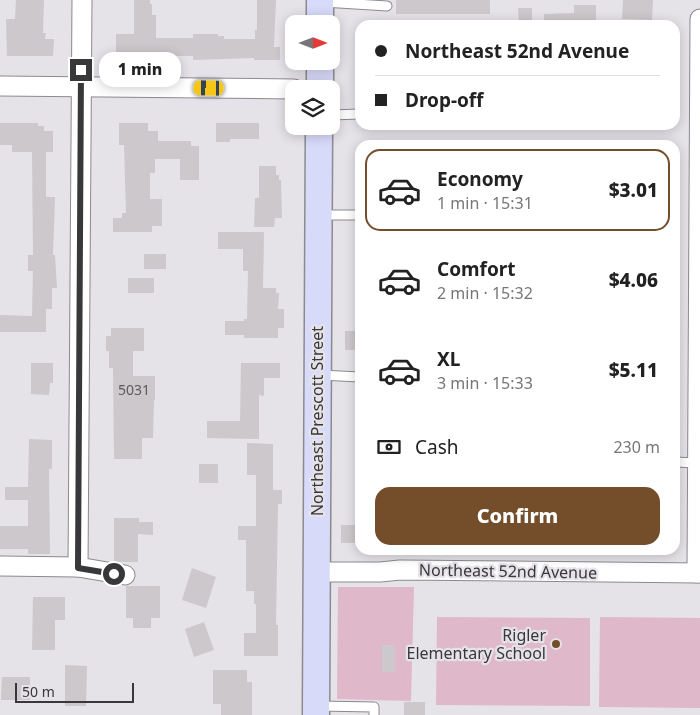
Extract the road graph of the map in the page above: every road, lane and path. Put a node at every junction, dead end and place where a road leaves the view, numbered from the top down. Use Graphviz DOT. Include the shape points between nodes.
graph roads {
  1 [pos="82,0"];
  2 [pos="387,6"];
  3 [pos="320,9"];
  4 [pos="700,19"];
  5 [pos="0,86"];
  6 [pos="81,87"];
  7 [pos="285,89"];
  8 [pos="355,114"];
  9 [pos="340,115"];
  10 [pos="320,135"];
  11 [pos="700,176"];
  12 [pos="319,215"];
  13 [pos="355,215"];
  14 [pos="699,247"];
  15 [pos="699,361"];
  16 [pos="317,375"];
  17 [pos="355,376"];
  18 [pos="680,462"];
  19 [pos="697,463"];
  20 [pos="0,566"];
  21 [pos="78,568"];
  22 [pos="316,572"];
  23 [pos="698,573"];
  24 [pos="125,575"];
  25 [pos="316,710"];
  26 [pos="374,715"];
  1 -- 6 [label="street"];
  2 -- 3 [label="lane"];
  4 -- 11 [label="street"];
  5 -- 6 [label="street"];
  6 -- 7 [label="street"];
  6 -- 21 [label="street"];
  8 -- 9 [label="lane"];
  10 -- 12 [label="street, Northeast Prescott Street"];
  11 -- 14 [label="street"];
  12 -- 13 [label="lane"];
  12 -- 16 [label="street, Northeast Prescott Street"];
  14 -- 15 [label="street"];
  15 -- 19 [label="street"];
  16 -- 17 [label="lane"];
  16 -- 22 [label="street, Northeast Prescott Street"];
  18 -- 19 [label="lane"];
  19 -- 23 [label="street"];
  20 -- 21 [label="street"];
  21 -- 24 [label="street"];
  22 -- 23 [label="street, Northeast 52nd Avenue"];
  22 -- 25 [label="street, Northeast Prescott Street"];
  25 -- 26 [label="lane" via="374,707"];
}
